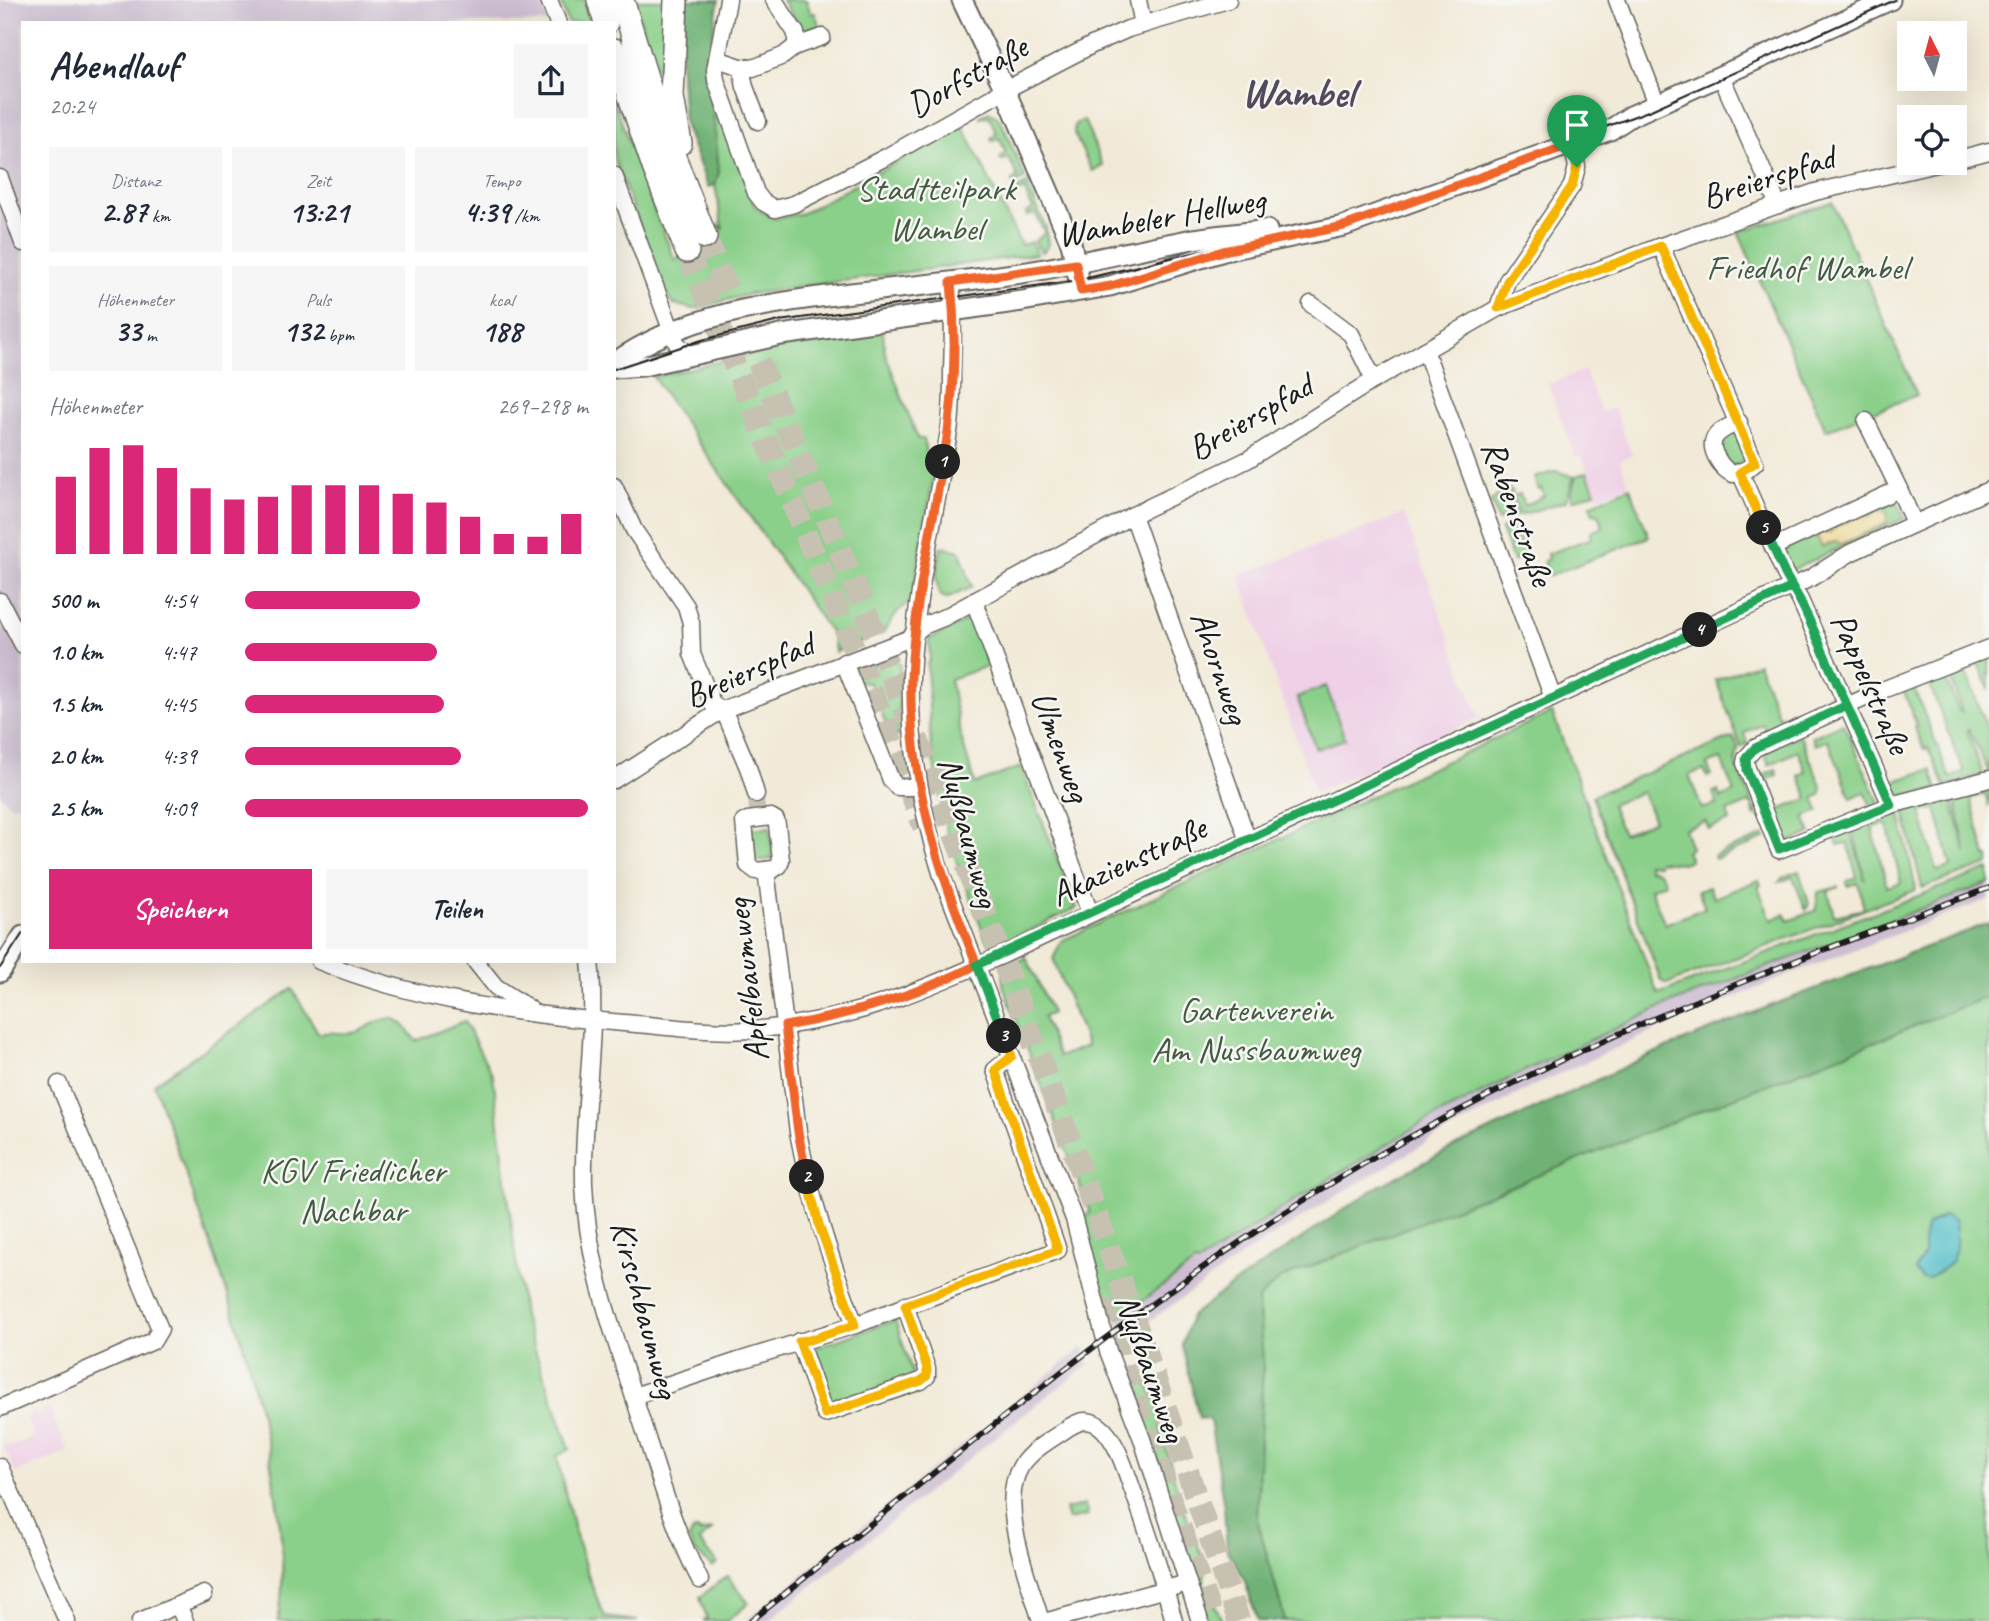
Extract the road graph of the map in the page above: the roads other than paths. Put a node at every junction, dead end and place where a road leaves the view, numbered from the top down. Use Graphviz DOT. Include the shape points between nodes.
graph roads {
  1 [pos="549,0"];
  2 [pos="599,0"];
  3 [pos="622,0"];
  4 [pos="676,0"];
  5 [pos="729,0"];
  6 [pos="774,0"];
  7 [pos="962,0"];
  8 [pos="1138,0"];
  9 [pos="1227,0"];
  10 [pos="1617,0"];
  11 [pos="1887,1"];
  12 [pos="557,21"];
  13 [pos="605,21"];
  14 [pos="1143,24"];
  15 [pos="822,37"];
  16 [pos="796,46"];
  17 [pos="616,56"];
  18 [pos="717,59"];
  19 [pos="741,67"];
  20 [pos="1721,76"];
  21 [pos="1005,90"];
  22 [pos="1657,104"];
  23 [pos="1631,116"];
  24 [pos="758,121"];
  25 [pos="1572,144"];
  26 [pos="1989,151"];
  27 [pos="1967,156"];
  28 [pos="1897,173"];
  29 [pos="0,178"];
  30 [pos="616,180"];
  31 [pos="1778,205"];
  32 [pos="21,237"];
  33 [pos="696,244"];
  34 [pos="1661,246"];
  35 [pos="1076,264"];
  36 [pos="951,282"];
  37 [pos="1081,291"];
  38 [pos="1311,304"];
  39 [pos="1498,308"];
  40 [pos="954,311"];
  41 [pos="672,332"];
  42 [pos="1425,350"];
  43 [pos="688,354"];
  44 [pos="616,364"];
  45 [pos="616,366"];
  46 [pos="1374,380"];
  47 [pos="1866,421"];
  48 [pos="1739,422"];
  49 [pos="1740,472"];
  50 [pos="1899,489"];
  51 [pos="616,490"];
  52 [pos="1989,490"];
  53 [pos="1133,516"];
  54 [pos="1914,523"];
  55 [pos="1773,547"];
  56 [pos="1792,587"];
  57 [pos="0,601"];
  58 [pos="974,601"];
  59 [pos="915,634"];
  60 [pos="21,641"];
  61 [pos="1989,648"];
  62 [pos="844,662"];
  63 [pos="1553,698"];
  64 [pos="1847,705"];
  65 [pos="722,710"];
  66 [pos="616,779"];
  67 [pos="1989,779"];
  68 [pos="919,787"];
  69 [pos="1891,805"];
  70 [pos="757,808"];
  71 [pos="1248,841"];
  72 [pos="766,870"];
  73 [pos="1090,913"];
  74 [pos="21,939"];
  75 [pos="325,963"];
  76 [pos="477,963"];
  77 [pos="590,963"];
  78 [pos="977,965"];
  79 [pos="0,972"];
  80 [pos="496,987"];
  81 [pos="483,1006"];
  82 [pos="538,1014"];
  83 [pos="591,1020"];
  84 [pos="785,1026"];
  85 [pos="1012,1056"];
  86 [pos="59,1084"];
  87 [pos="905,1305"];
  88 [pos="855,1325"];
  89 [pos="799,1341"];
  90 [pos="634,1396"];
  91 [pos="0,1408"];
  92 [pos="0,1467"];
  93 [pos="700,1580"];
  94 [pos="1188,1583"];
  95 [pos="1165,1589"];
  96 [pos="204,1594"];
  97 [pos="178,1605"];
  98 [pos="157,1618"];
  99 [pos="67,1621"];
  100 [pos="140,1621"];
  101 [pos="185,1621"];
  102 [pos="1041,1621"];
  103 [pos="1048,1621"];
  104 [pos="1174,1621"];
  105 [pos="1200,1621"];
  1 -- 12 [label="street"];
  2 -- 13 [label="highway"];
  3 -- 33 [label="highway"];
  4 -- 33 [label="highway" via="672,97 701,210"];
  5 -- 18 [label="street"];
  6 -- 16 [label="street" via="796,33"];
  7 -- 21 [label="main road"];
  8 -- 14 [label="street"];
  9 -- 14 [label="street, Dorfstraße"];
  10 -- 22 [label="street"];
  11 -- 20 [label="main road, Wambeler Hellweg"];
  14 -- 21 [label="street, Dorfstraße"];
  15 -- 16 [label="street"];
  16 -- 19 [label="street" via="774,60"];
  17 -- 33 [label="highway" via="654,167"];
  18 -- 19 [label="street"];
  18 -- 21 [label="street, Dorfstraße" via="718,89 756,193 775,209 888,156"];
  19 -- 24 [label="street"];
  20 -- 22 [label="main road, Wambeler Hellweg"];
  20 -- 31 [label="street"];
  21 -- 35 [label="main road"];
  22 -- 23 [label="main road, Wambeler Hellweg"];
  23 -- 25 [label="main road, Wambeler Hellweg" via="1610,130"];
  23 -- 35 [label="main road, Wambeler Hellweg" via="1612,117 1410,192 1319,220 1184,240"];
  25 -- 37 [label="main road, Wambeler Hellweg" via="1344,226 1223,251"];
  25 -- 39 [label="street" via="1577,167 1572,186 1507,281"];
  26 -- 27 [label="street"];
  28 -- 31 [label="street, Breierspfad"];
  29 -- 32 [label="street"];
  30 -- 41 [label="street"];
  31 -- 34 [label="street, Breierspfad"];
  34 -- 39 [label="street, Breierspfad"];
  34 -- 48 [label="street"];
  35 -- 36 [label="main road, Wambeler Hellweg"];
  35 -- 37 [label="main road"];
  36 -- 40 [label="street, Nußbaumweg"];
  36 -- 41 [label="main road, Wambeler Hellweg" via="782,301"];
  37 -- 40 [label="main road, Wambeler Hellweg"];
  38 -- 46 [label="street" via="1351,334"];
  39 -- 42 [label="street, Breierspfad"];
  40 -- 43 [label="main road, Wambeler Hellweg" via="792,333"];
  40 -- 59 [label="street, Nußbaumweg" via="950,422"];
  41 -- 43 [label="street"];
  41 -- 44 [label="main road, Wambeler Hellweg" via="636,348"];
  42 -- 46 [label="street, Breierspfad"];
  42 -- 63 [label="street, Rabenstraße"];
  43 -- 45 [label="main road, Wambeler Hellweg" via="643,366"];
  46 -- 53 [label="street, Breierspfad" via="1247,460"];
  47 -- 50 [label="street"];
  48 -- 49 [label="street" via="1755,463"];
  48 -- 49 [label="street" via="1720,432 1713,444 1721,466 1732,474"];
  49 -- 55 [label="street, Pappelstraße"];
  50 -- 54 [label="street"];
  50 -- 55 [label="street"];
  51 -- 65 [label="street" via="634,530 686,606 692,654 713,705"];
  52 -- 54 [label="street, Akazienstraße"];
  53 -- 58 [label="street, Breierspfad"];
  53 -- 71 [label="street, Ahornweg"];
  54 -- 56 [label="street, Akazienstraße"];
  55 -- 56 [label="street, Pappelstraße"];
  56 -- 63 [label="street, Akazienstraße"];
  56 -- 64 [label="street, Pappelstraße"];
  57 -- 60 [label="street"];
  58 -- 59 [label="street, Breierspfad"];
  58 -- 73 [label="street, Ulmenweg"];
  59 -- 62 [label="street, Breierspfad"];
  59 -- 68 [label="street, Nußbaumweg" via="911,695"];
  61 -- 64 [label="street"];
  62 -- 65 [label="street, Breierspfad"];
  62 -- 68 [label="street" via="891,780 897,787"];
  63 -- 71 [label="street, Akazienstraße"];
  64 -- 69 [label="street, Pappelstraße"];
  64 -- 69 [label="street" via="1755,748 1746,758 1779,849"];
  65 -- 66 [label="street, Breierspfad"];
  65 -- 70 [label="street" via="749,770"];
  67 -- 69 [label="street"];
  68 -- 78 [label="street, Nußbaumweg" via="935,854"];
  70 -- 72 [label="street, Apfelbaumweg" via="744,822 748,865 756,871"];
  70 -- 72 [label="street, Apfelbaumweg" via="777,825 781,860 779,866"];
  71 -- 73 [label="street, Akazienstraße"];
  72 -- 84 [label="street, Apfelbaumweg"];
  73 -- 78 [label="street, Akazienstraße"];
  74 -- 79 [label="main road"];
  75 -- 81 [label="street, Akazienstraße"];
  76 -- 80 [label="street"];
  77 -- 83 [label="street, Kirschbaumweg"];
  78 -- 84 [label="street, Akazienstraße" via="869,1008"];
  78 -- 85 [label="street, Nußbaumweg"];
  80 -- 81 [label="street" via="493,999"];
  80 -- 82 [label="street"];
  81 -- 82 [label="street, Akazienstraße"];
  82 -- 83 [label="street, Akazienstraße"];
  83 -- 84 [label="street, Akazienstraße" via="714,1030"];
  83 -- 90 [label="street, Kirschbaumweg" via="584,1180 589,1236 601,1296"];
  84 -- 88 [label="street, Apfelbaumweg" via="808,1181"];
  85 -- 87 [label="street" via="995,1070 1058,1250"];
  85 -- 94 [label="street, Nußbaumweg" via="1074,1219 1108,1350 1142,1438"];
  86 -- 91 [label="street" via="160,1329 153,1341"];
  87 -- 88 [label="street"];
  87 -- 89 [label="street" via="927,1376 825,1414"];
  88 -- 89 [label="street"];
  89 -- 90 [label="street"];
  90 -- 93 [label="street, Kirschbaumweg" via="676,1530"];
  92 -- 99 [label="street"];
  94 -- 95 [label="street"];
  94 -- 105 [label="street, Nußbaumweg"];
  95 -- 102 [label="street, Nußbaumweg" via="1113,1443 1096,1423 1075,1422 1031,1454 1011,1490 1013,1521"];
  95 -- 103 [label="street"];
  95 -- 104 [label="street, Nußbaumweg"];
  96 -- 97 [label="street"];
  97 -- 98 [label="street"];
  97 -- 101 [label="street"];
  98 -- 100 [label="street"];
}
